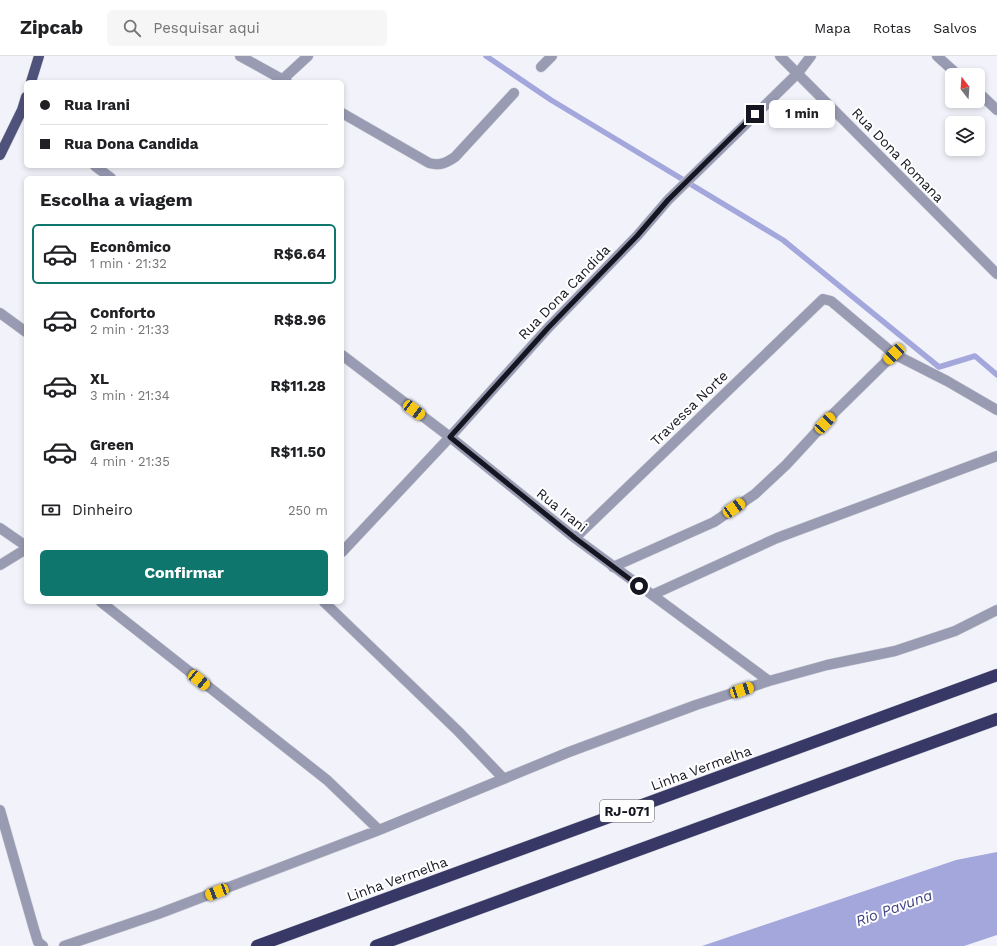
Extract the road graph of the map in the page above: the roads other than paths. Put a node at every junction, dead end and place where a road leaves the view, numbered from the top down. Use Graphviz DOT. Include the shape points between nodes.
graph roads {
  1 [pos="39,56"];
  2 [pos="240,56"];
  3 [pos="308,56"];
  4 [pos="552,56"];
  5 [pos="780,56"];
  6 [pos="811,56"];
  7 [pos="937,56"];
  8 [pos="541,66"];
  9 [pos="950,68"];
  10 [pos="798,73"];
  11 [pos="32,80"];
  12 [pos="283,80"];
  13 [pos="286,80"];
  14 [pos="514,93"];
  15 [pos="985,99"];
  16 [pos="997,110"];
  17 [pos="24,111"];
  18 [pos="344,114"];
  19 [pos="0,155"];
  20 [pos="98,168"];
  21 [pos="108,176"];
  22 [pos="997,274"];
  23 [pos="0,313"];
  24 [pos="24,331"];
  25 [pos="894,354"];
  26 [pos="344,357"];
  27 [pos="997,410"];
  28 [pos="450,437"];
  29 [pos="997,456"];
  30 [pos="0,528"];
  31 [pos="575,538"];
  32 [pos="24,545"];
  33 [pos="344,550"];
  34 [pos="24,551"];
  35 [pos="0,565"];
  36 [pos="613,567"];
  37 [pos="652,595"];
  38 [pos="104,604"];
  39 [pos="327,606"];
  40 [pos="997,610"];
  41 [pos="997,675"];
  42 [pos="769,681"];
  43 [pos="997,719"];
  44 [pos="504,779"];
  45 [pos="0,810"];
  46 [pos="379,830"];
  47 [pos="43,946"];
  48 [pos="64,946"];
  49 [pos="257,946"];
  50 [pos="376,946"];
  1 -- 11 [label="main road"];
  2 -- 12 [label="street"];
  3 -- 13 [label="street"];
  4 -- 8 [label="street"];
  5 -- 10 [label="street, Rua Dona Romana"];
  6 -- 10 [label="street, Rua Dona Candida"];
  7 -- 9 [label="street"];
  10 -- 22 [label="street, Rua Dona Romana"];
  10 -- 28 [label="street, Rua Dona Candida" via="668,200"];
  14 -- 18 [label="street" via="455,157 446,163 436,165 429,164"];
  15 -- 16 [label="street"];
  17 -- 19 [label="main road"];
  20 -- 21 [label="street"];
  23 -- 24 [label="street"];
  25 -- 27 [label="street"];
  25 -- 31 [label="street, Travessa Norte" via="831,301 824,299"];
  25 -- 36 [label="street" via="755,494 714,522"];
  26 -- 28 [label="street, Rua Irani"];
  28 -- 31 [label="street, Rua Irani"];
  28 -- 33 [label="street, Rua Dona Candida"];
  29 -- 37 [label="street" via="777,538"];
  30 -- 32 [label="street"];
  31 -- 36 [label="street, Rua Irani"];
  34 -- 35 [label="street"];
  36 -- 37 [label="street, Rua Irani"];
  37 -- 42 [label="street, Rua Irani"];
  38 -- 46 [label="street" via="328,780"];
  39 -- 44 [label="street" via="458,730"];
  40 -- 42 [label="street" via="955,631 895,651 827,665"];
  41 -- 49 [label="highway, Linha Vermelha / RJ-071"];
  42 -- 44 [label="street" via="658,719"];
  43 -- 50 [label="highway"];
  44 -- 46 [label="street"];
  45 -- 47 [label="street" via="38,942"];
  46 -- 48 [label="street" via="158,914"];
}
